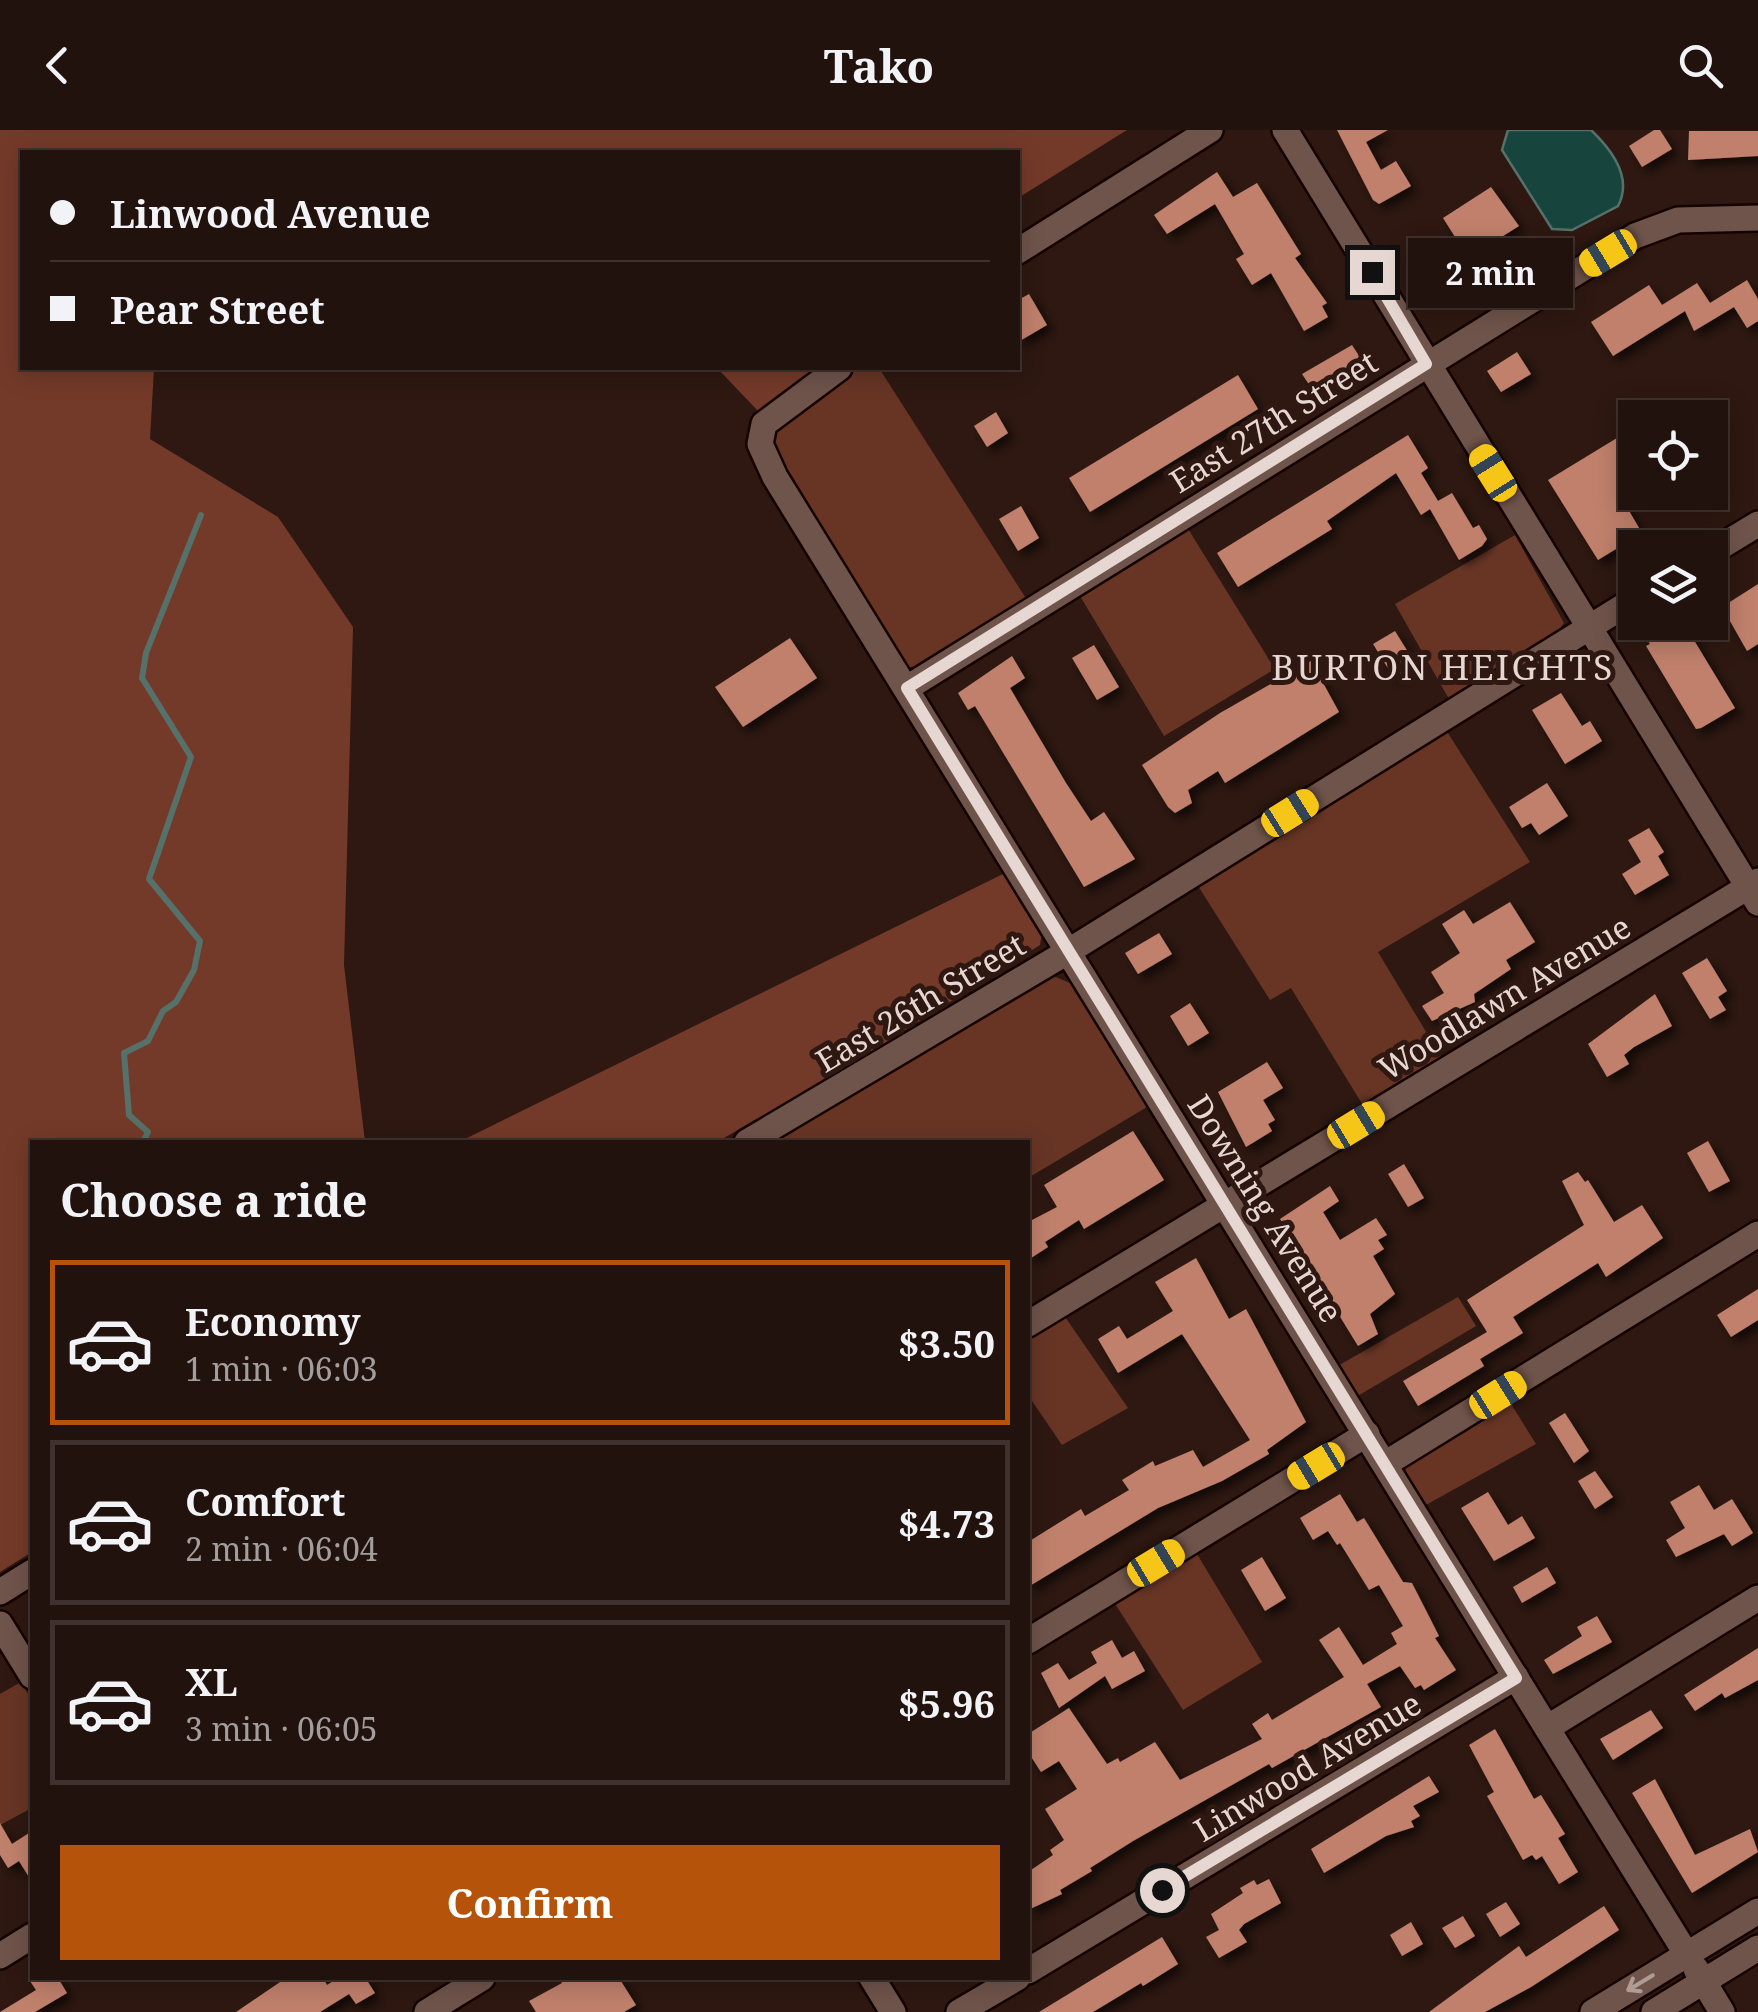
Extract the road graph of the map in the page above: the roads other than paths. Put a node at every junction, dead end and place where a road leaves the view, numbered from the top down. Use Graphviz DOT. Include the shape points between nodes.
graph roads {
  1 [pos="1210,130"];
  2 [pos="1286,130"];
  3 [pos="1758,218"];
  4 [pos="1020,250"];
  5 [pos="1426,364"];
  6 [pos="837,370"];
  7 [pos="1758,524"];
  8 [pos="1728,542"];
  9 [pos="1618,609"];
  10 [pos="1588,627"];
  11 [pos="907,688"];
  12 [pos="1755,890"];
  13 [pos="1069,950"];
  14 [pos="750,1140"];
  15 [pos="1225,1204"];
  16 [pos="1758,1234"];
  17 [pos="1030,1323"];
  18 [pos="1367,1434"];
  19 [pos="1385,1464"];
  20 [pos="30,1573"];
  21 [pos="0,1592"];
  22 [pos="1758,1598"];
  23 [pos="0,1624"];
  24 [pos="1030,1640"];
  25 [pos="30,1673"];
  26 [pos="1516,1678"];
  27 [pos="1547,1728"];
  28 [pos="1758,1910"];
  29 [pos="30,1937"];
  30 [pos="1758,1948"];
  31 [pos="1687,1954"];
  32 [pos="0,1956"];
  33 [pos="1030,1970"];
  34 [pos="479,1980"];
  35 [pos="873,1980"];
  36 [pos="1014,1980"];
  37 [pos="1704,1981"];
  38 [pos="427,2012"];
  39 [pos="894,2012"];
  40 [pos="960,2012"];
  41 [pos="1593,2012"];
  42 [pos="1654,2012"];
  43 [pos="1722,2012"];
  1 -- 4 [label="street"];
  2 -- 5 [label="street"];
  3 -- 5 [label="street, East 27th Street" via="1678,220 1636,236"];
  5 -- 10 [label="street"];
  5 -- 11 [label="street, East 27th Street"];
  6 -- 11 [label="street, Downing Avenue" via="769,418 758,437 775,478"];
  7 -- 8 [label="street"];
  9 -- 10 [label="street, East 26th Street"];
  10 -- 12 [label="street"];
  10 -- 13 [label="street, East 26th Street"];
  11 -- 13 [label="street, Downing Avenue"];
  12 -- 15 [label="street, Woodlawn Avenue"];
  13 -- 14 [label="street, East 26th Street"];
  13 -- 15 [label="street, Downing Avenue"];
  15 -- 17 [label="street, Woodlawn Avenue"];
  15 -- 18 [label="street, Downing Avenue"];
  16 -- 19 [label="street"];
  18 -- 19 [label="street, Downing Avenue"];
  18 -- 24 [label="street"];
  19 -- 26 [label="street, Downing Avenue"];
  20 -- 21 [label="street"];
  22 -- 27 [label="street"];
  23 -- 25 [label="street"];
  26 -- 27 [label="street, Downing Avenue"];
  26 -- 33 [label="street, Linwood Avenue"];
  27 -- 31 [label="street, Downing Avenue"];
  28 -- 31 [label="street"];
  29 -- 32 [label="street"];
  30 -- 37 [label="street"];
  31 -- 37 [label="street, Downing Avenue"];
  31 -- 41 [label="street, one-way"];
  34 -- 38 [label="street"];
  35 -- 39 [label="street"];
  36 -- 40 [label="street"];
  37 -- 42 [label="street"];
  37 -- 43 [label="street, Downing Avenue"];
}
